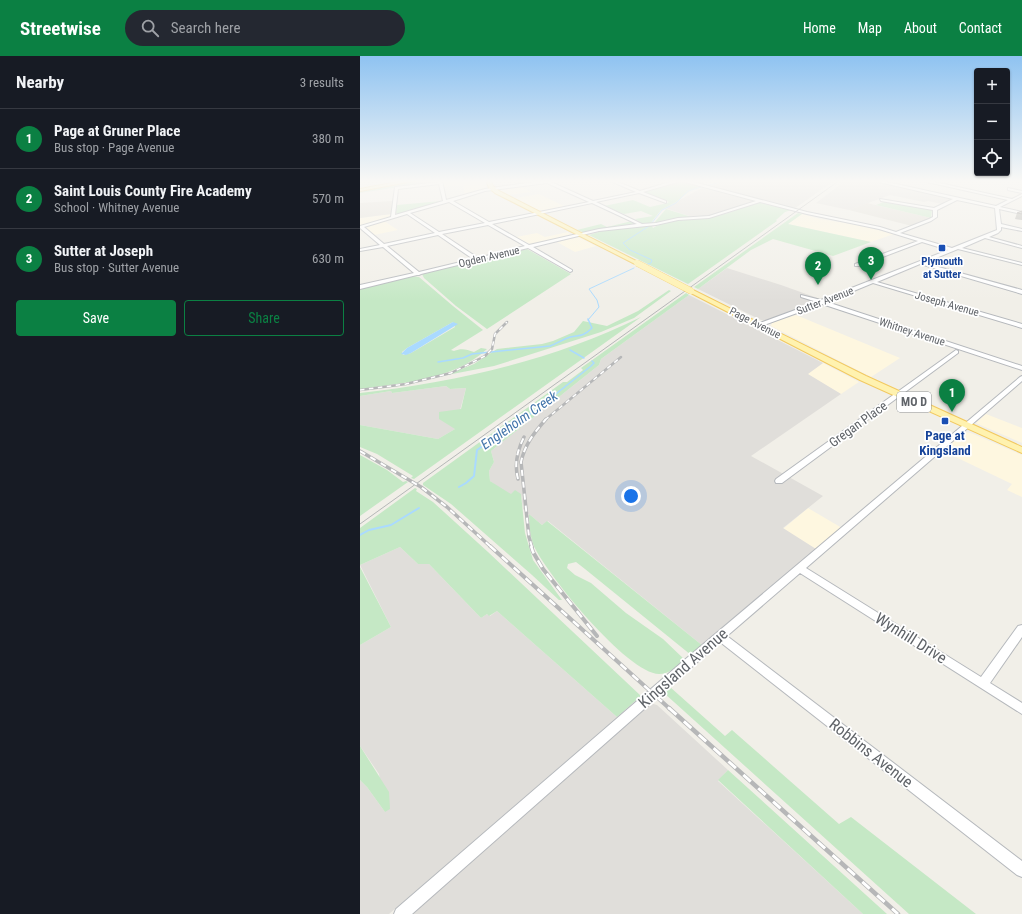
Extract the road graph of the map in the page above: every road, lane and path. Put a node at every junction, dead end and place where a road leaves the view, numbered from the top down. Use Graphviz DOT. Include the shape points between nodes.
graph roads {
  1 [pos="383,220"];
  2 [pos="417,220"];
  3 [pos="481,220"];
  4 [pos="506,220"];
  5 [pos="552,220"];
  6 [pos="634,220"];
  7 [pos="673,220"];
  8 [pos="841,220"];
  9 [pos="930,220"];
  10 [pos="998,220"];
  11 [pos="488,224"];
  12 [pos="641,225"];
  13 [pos="998,225"];
  14 [pos="360,227"];
  15 [pos="1022,230"];
  16 [pos="896,233"];
  17 [pos="438,234"];
  18 [pos="581,235"];
  19 [pos="985,237"];
  20 [pos="922,241"];
  21 [pos="383,246"];
  22 [pos="529,247"];
  23 [pos="1022,247"];
  24 [pos="955,249"];
  25 [pos="360,250"];
  26 [pos="477,259"];
  27 [pos="920,263"];
  28 [pos="1022,264"];
  29 [pos="857,265"];
  30 [pos="570,271"];
  31 [pos="419,274"];
  32 [pos="873,282"];
  33 [pos="360,287"];
  34 [pos="1022,292"];
  35 [pos="803,296"];
  36 [pos="822,302"];
  37 [pos="759,326"];
  38 [pos="1022,326"];
  39 [pos="956,352"];
  40 [pos="1022,368"];
  41 [pos="1022,378"];
  42 [pos="898,394"];
  43 [pos="967,425"];
  44 [pos="1022,450"];
  45 [pos="779,481"];
  46 [pos="799,568"];
  47 [pos="1022,629"];
  48 [pos="720,636"];
  49 [pos="983,683"];
  50 [pos="1022,709"];
  51 [pos="1022,870"];
  52 [pos="401,914"];
  1 -- 14 [label="street"];
  2 -- 17 [label="street"];
  3 -- 11 [label="street"];
  4 -- 11 [label="street"];
  5 -- 18 [label="main road, Page Avenue / MO D"];
  6 -- 12 [label="street"];
  7 -- 12 [label="street, Ogden Avenue"];
  8 -- 16 [label="street"];
  9 -- 16 [label="street"];
  10 -- 13 [label="street"];
  11 -- 17 [label="street"];
  11 -- 22 [label="street"];
  12 -- 18 [label="street, Ogden Avenue"];
  13 -- 15 [label="street"];
  13 -- 19 [label="street, Sutter Avenue" via="998,231"];
  14 -- 21 [label="street"];
  16 -- 20 [label="street"];
  17 -- 21 [label="street"];
  17 -- 26 [label="street"];
  18 -- 22 [label="street, Ogden Avenue"];
  18 -- 37 [label="main road, Page Avenue / MO D, bridge"];
  19 -- 23 [label="street"];
  19 -- 24 [label="street, Sutter Avenue"];
  20 -- 24 [label="street"];
  20 -- 29 [label="street"];
  21 -- 25 [label="street"];
  21 -- 31 [label="street"];
  22 -- 26 [label="street, Ogden Avenue"];
  22 -- 30 [label="street"];
  24 -- 27 [label="street, Sutter Avenue"];
  24 -- 28 [label="street"];
  26 -- 31 [label="street, Ogden Avenue"];
  27 -- 32 [label="street, Sutter Avenue"];
  27 -- 34 [label="street"];
  31 -- 33 [label="street, Ogden Avenue"];
  32 -- 36 [label="street, Sutter Avenue"];
  32 -- 38 [label="street, Joseph Avenue"];
  35 -- 36 [label="street, Whitney Avenue"];
  36 -- 37 [label="street, Sutter Avenue"];
  36 -- 40 [label="street, Whitney Avenue"];
  37 -- 42 [label="main road, Page Avenue / MO D"];
  39 -- 42 [label="street, Gregan Place"];
  41 -- 43 [label="street, Kingsland Avenue"];
  42 -- 43 [label="main road, Page Avenue / MO D"];
  42 -- 45 [label="street, Gregan Place"];
  43 -- 44 [label="main road, Page Avenue / MO D"];
  43 -- 46 [label="street, Kingsland Avenue"];
  46 -- 48 [label="street, Kingsland Avenue"];
  46 -- 49 [label="street, Wynhill Drive"];
  47 -- 49 [label="street"];
  48 -- 51 [label="street, Robbins Avenue"];
  48 -- 52 [label="street, Kingsland Avenue"];
  49 -- 50 [label="street, Wynhill Drive"];
}
